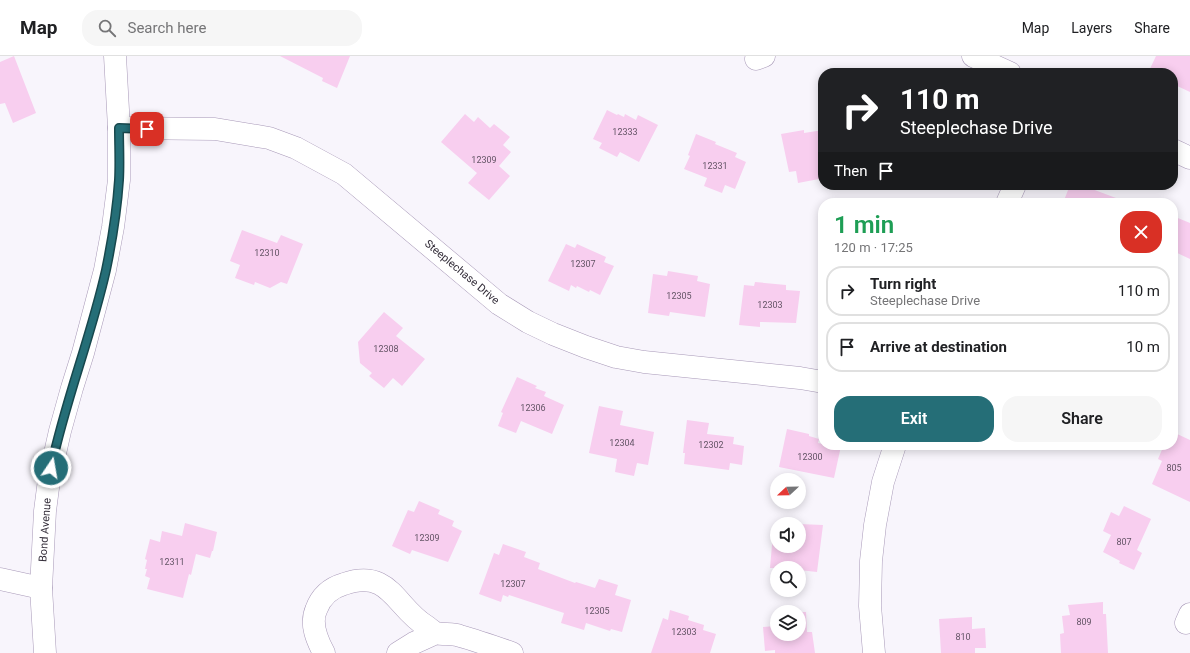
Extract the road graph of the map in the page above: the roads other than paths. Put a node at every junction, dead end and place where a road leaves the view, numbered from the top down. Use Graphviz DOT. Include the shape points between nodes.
graph roads {
  1 [pos="115,56"];
  2 [pos="973,56"];
  3 [pos="999,68"];
  4 [pos="119,128"];
  5 [pos="1178,152"];
  6 [pos="1190,158"];
  7 [pos="818,381"];
  8 [pos="893,450"];
  9 [pos="0,579"];
  10 [pos="41,588"];
  11 [pos="436,633"];
  12 [pos="45,653"];
  13 [pos="324,653"];
  14 [pos="398,653"];
  15 [pos="512,653"];
  16 [pos="874,653"];
  1 -- 4 [label="street, Bond Avenue"];
  2 -- 3 [label="street"];
  4 -- 7 [label="street, Steeplechase Drive" via="215,129 269,138 296,148 349,178 499,304 540,328 586,347 616,357 644,362"];
  4 -- 10 [label="street, Bond Avenue" via="119,180 106,270 60,431 49,480"];
  5 -- 6 [label="street"];
  8 -- 16 [label="street" via="883,482 871,554 870,606"];
  9 -- 10 [label="street"];
  10 -- 12 [label="street, Bond Avenue"];
  11 -- 13 [label="street" via="421,624 381,584 361,580 348,582 327,592 316,611 315,633"];
  11 -- 14 [label="street"];
  11 -- 15 [label="street" via="458,635"];
}
